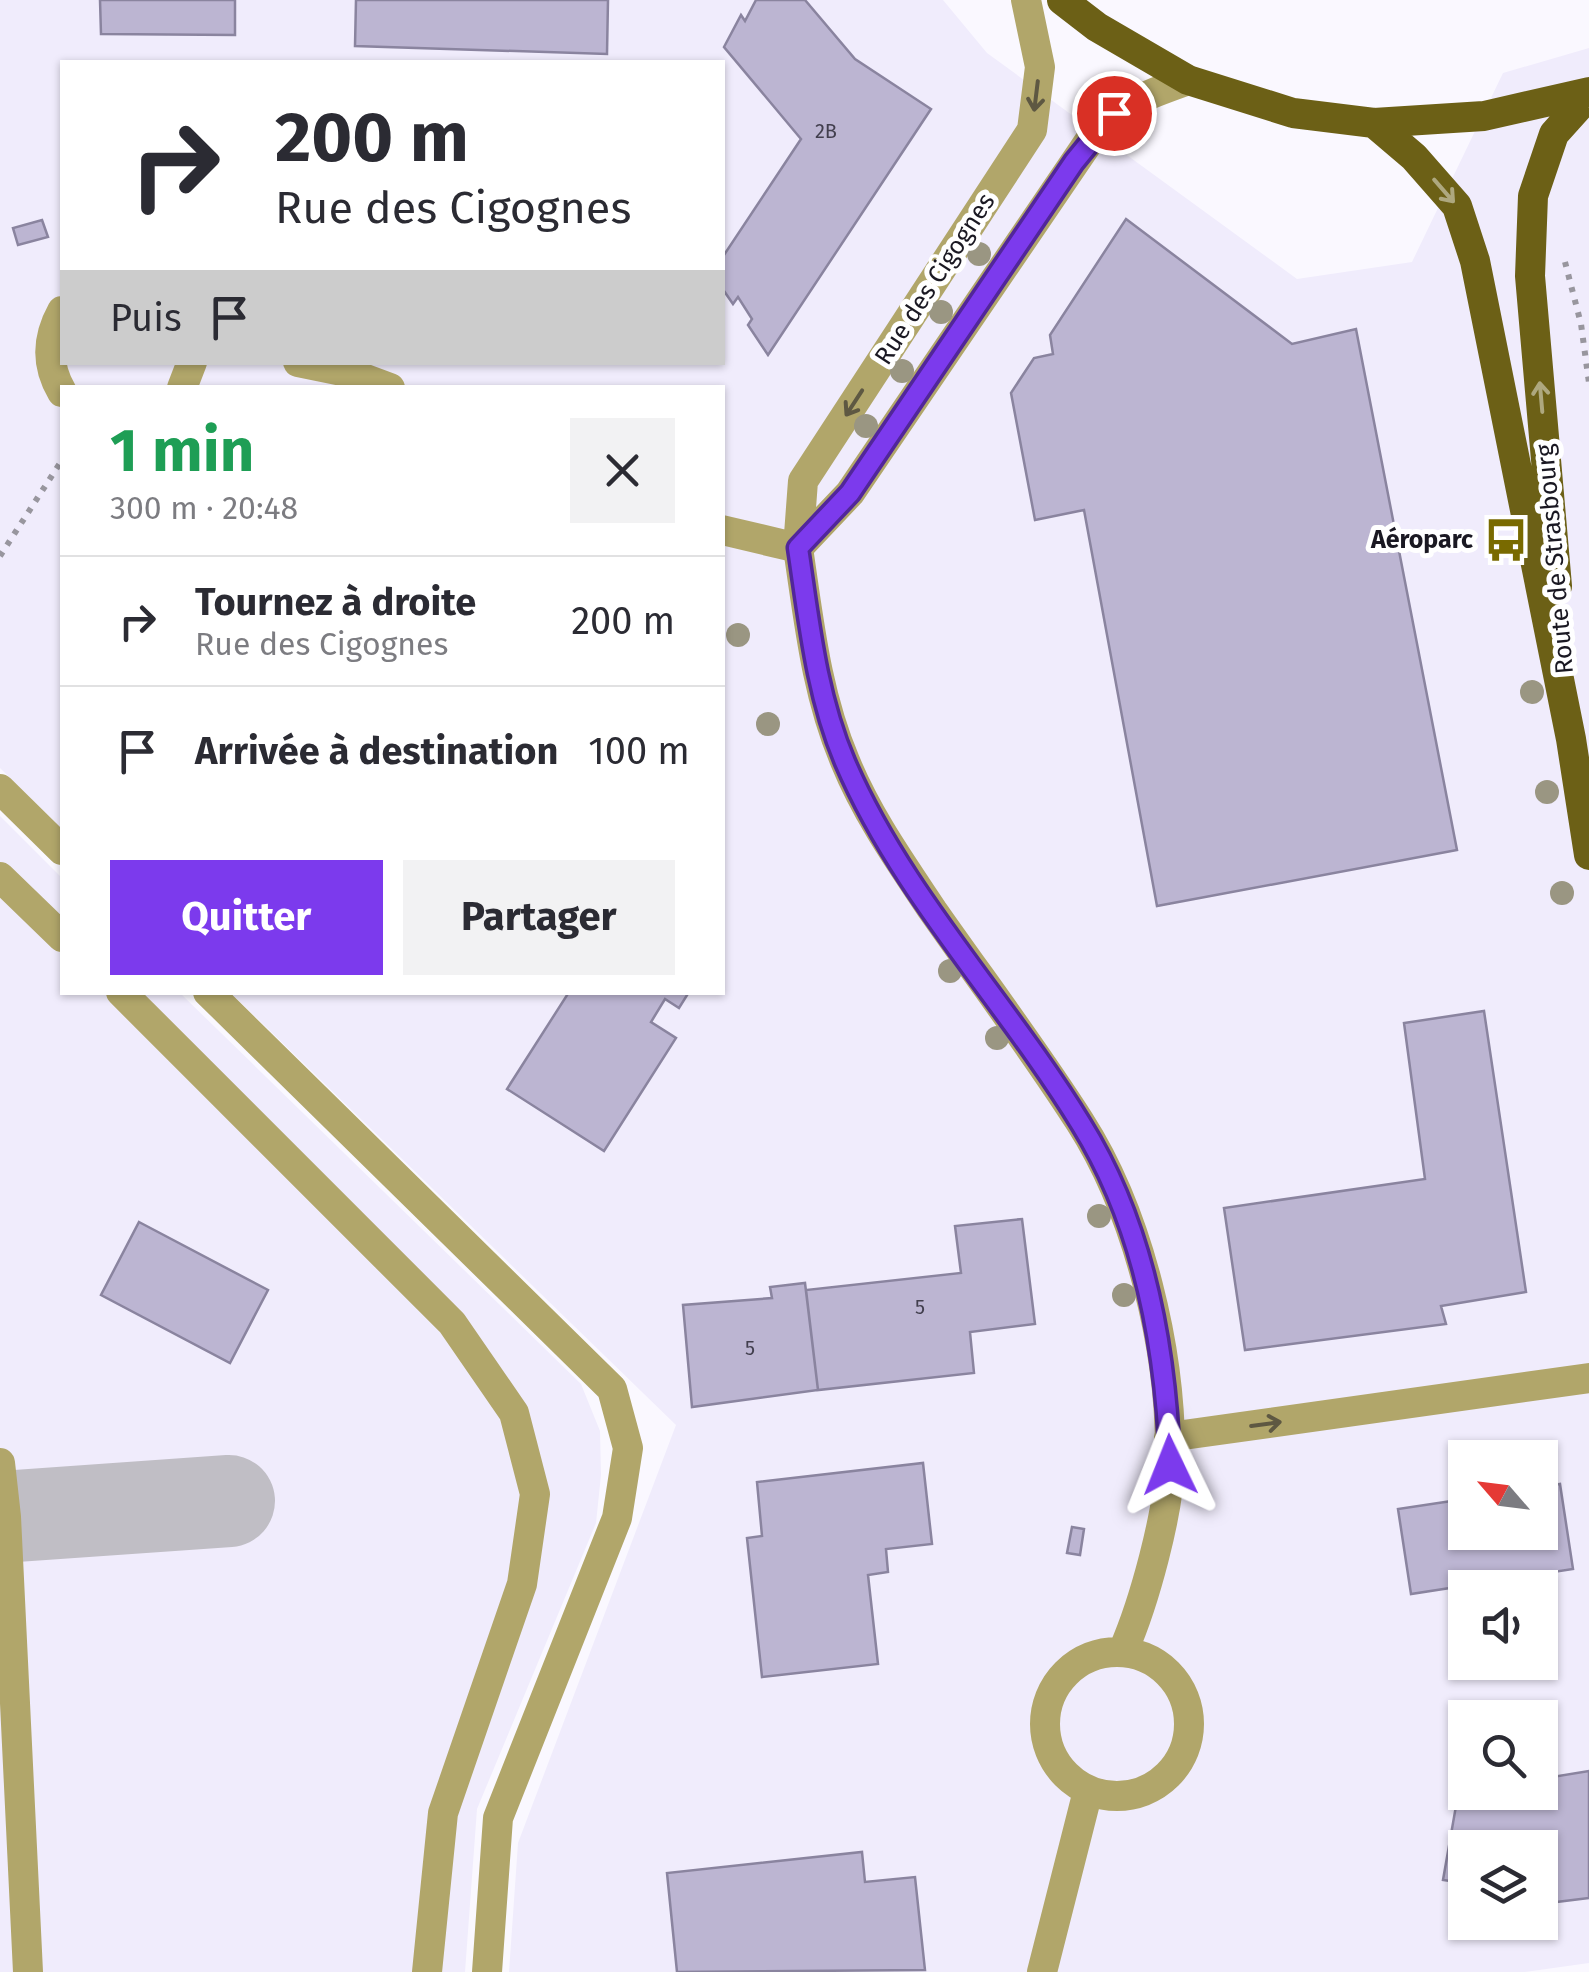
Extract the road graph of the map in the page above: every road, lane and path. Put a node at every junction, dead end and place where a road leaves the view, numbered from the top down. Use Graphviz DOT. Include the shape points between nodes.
graph roads {
  1 [pos="1026,0"];
  2 [pos="1062,0"];
  3 [pos="1188,80"];
  4 [pos="1589,93"];
  5 [pos="1374,123"];
  6 [pos="1561,250"];
  7 [pos="60,316"];
  8 [pos="312,365"];
  9 [pos="1589,384"];
  10 [pos="382,385"];
  11 [pos="60,387"];
  12 [pos="60,463"];
  13 [pos="725,531"];
  14 [pos="798,548"];
  15 [pos="0,556"];
  16 [pos="1570,738"];
  17 [pos="0,789"];
  18 [pos="60,848"];
  19 [pos="1589,855"];
  20 [pos="0,878"];
  21 [pos="60,935"];
  22 [pos="125,995"];
  23 [pos="211,995"];
  24 [pos="1589,1378"];
  25 [pos="1169,1438"];
  26 [pos="0,1464"];
  27 [pos="1123,1651"];
  28 [pos="1088,1791"];
  29 [pos="28,1972"];
  30 [pos="428,1972"];
  31 [pos="486,1972"];
  32 [pos="1042,1972"];
  1 -- 14 [label="street, Rue des Cigognes, one-way" via="1040,67 1032,130 803,482"];
  2 -- 3 [label="main road"];
  3 -- 5 [label="main road" via="1293,113"];
  3 -- 14 [label="street, Rue des Cigognes" via="1114,113 1088,144 850,493"];
  4 -- 5 [label="main road" via="1484,116"];
  16 -- 4 [label="main road, Route de Strasbourg, one-way" via="1530,276 1534,196 1554,134"];
  5 -- 16 [label="main road, Route de Strasbourg, one-way" via="1457,206 1475,261"];
  6 -- 9 [label="path"];
  7 -- 11 [label="street" via="50,343"];
  8 -- 10 [label="street"];
  12 -- 15 [label="path"];
  13 -- 14 [label="street"];
  14 -- 25 [label="street, Rue des Cigognes" via="817,680 845,762 889,846 1081,1124 1108,1174 1158,1334"];
  16 -- 19 [label="main road"];
  17 -- 18 [label="street"];
  20 -- 21 [label="street"];
  22 -- 30 [label="street" via="452,1323 514,1413 535,1494 522,1584 443,1813"];
  23 -- 31 [label="street" via="612,1389 628,1448 617,1518 498,1818"];
  25 -- 24 [label="street, one-way"];
  25 -- 27 [label="street, Rue des Cigognes" via="1161,1519"];
  26 -- 29 [label="street"];
  27 -- 28 [label="street" via="1103,1652 1067,1671 1046,1710 1052,1758"];
  27 -- 28 [label="street" via="1168,1673 1189,1718 1187,1744 1176,1766 1136,1794"];
  28 -- 32 [label="street"];
}
